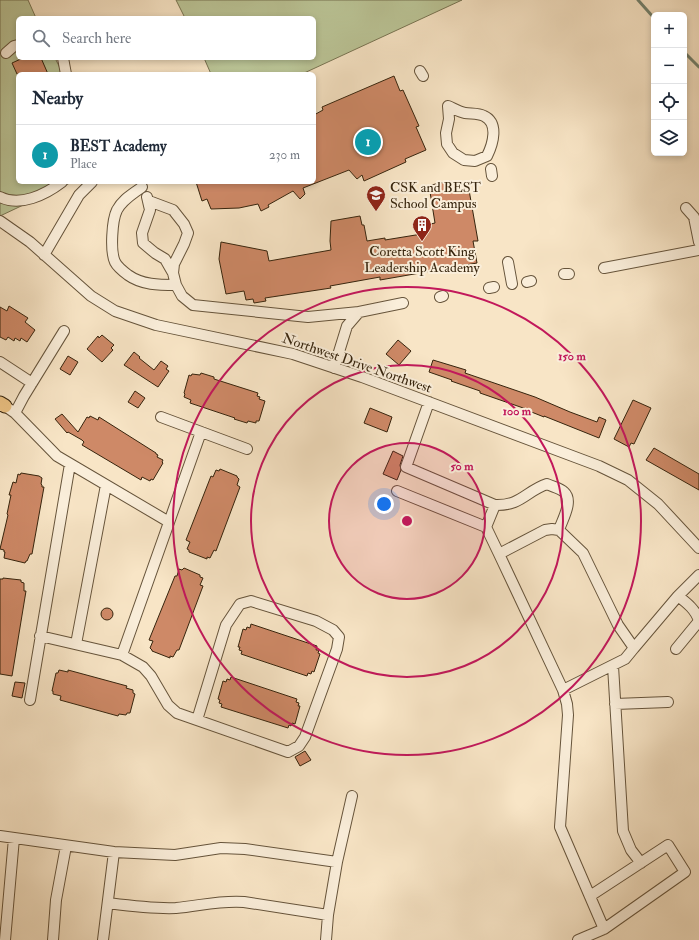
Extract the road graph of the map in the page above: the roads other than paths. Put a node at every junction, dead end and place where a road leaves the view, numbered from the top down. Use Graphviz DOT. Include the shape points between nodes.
graph roads {
  1 [pos="16,46"];
  2 [pos="6,53"];
  3 [pos="63,60"];
  4 [pos="66,72"];
  5 [pos="487,156"];
  6 [pos="58,184"];
  7 [pos="90,184"];
  8 [pos="141,185"];
  9 [pos="0,197"];
  10 [pos="149,202"];
  11 [pos="686,208"];
  12 [pos="0,221"];
  13 [pos="699,242"];
  14 [pos="699,250"];
  15 [pos="44,255"];
  16 [pos="508,262"];
  17 [pos="604,268"];
  18 [pos="173,274"];
  19 [pos="512,284"];
  20 [pos="176,285"];
  21 [pos="403,303"];
  22 [pos="359,312"];
  23 [pos="64,331"];
  24 [pos="0,362"];
  25 [pos="334,368"];
  26 [pos="32,383"];
  27 [pos="429,402"];
  28 [pos="5,407"];
  29 [pos="162,417"];
  30 [pos="201,432"];
  31 [pos="247,449"];
  32 [pos="70,464"];
  33 [pos="106,485"];
  34 [pos="397,491"];
  35 [pos="495,505"];
  36 [pos="169,522"];
  37 [pos="486,527"];
  38 [pos="559,530"];
  39 [pos="699,548"];
  40 [pos="500,554"];
  41 [pos="699,575"];
  42 [pos="678,596"];
  43 [pos="40,636"];
  44 [pos="76,644"];
  45 [pos="634,648"];
  46 [pos="676,649"];
  47 [pos="122,655"];
  48 [pos="613,666"];
  49 [pos="563,690"];
  50 [pos="30,700"];
  51 [pos="668,702"];
  52 [pos="615,704"];
  53 [pos="197,720"];
  54 [pos="352,796"];
  55 [pos="0,836"];
  56 [pos="14,838"];
  57 [pos="66,846"];
  58 [pos="114,852"];
  59 [pos="337,862"];
  60 [pos="641,863"];
  61 [pos="590,896"];
  62 [pos="108,903"];
  63 [pos="328,915"];
  64 [pos="604,929"];
  65 [pos="3,935"];
  66 [pos="53,940"];
  67 [pos="103,940"];
  68 [pos="326,940"];
  69 [pos="578,940"];
  1 -- 2 [label="street"];
  3 -- 4 [label="street"];
  5 -- 5 [label="street" via="493,136 490,122 484,116 464,113 448,106 447,144 453,153 464,160 474,161"];
  6 -- 9 [label="street" via="22,201"];
  7 -- 15 [label="street" via="79,195"];
  8 -- 10 [label="street"];
  8 -- 20 [label="street" via="117,210 112,244 115,262 129,275 151,285"];
  10 -- 18 [label="street" via="150,210 142,233 143,243 165,259"];
  10 -- 18 [label="street" via="173,210 188,233 174,264"];
  11 -- 13 [label="street" via="694,217"];
  12 -- 15 [label="street, Northwest Drive Northwest"];
  14 -- 17 [label="street"];
  15 -- 25 [label="street, Northwest Drive Northwest" via="92,296 115,311 156,324 293,354"];
  16 -- 19 [label="street"];
  18 -- 20 [label="street"];
  20 -- 22 [label="street" via="182,296 193,305 308,317"];
  21 -- 22 [label="street"];
  22 -- 25 [label="street" via="347,326"];
  23 -- 26 [label="street"];
  24 -- 26 [label="street"];
  25 -- 27 [label="street, Northwest Drive Northwest"];
  26 -- 28 [label="street"];
  27 -- 35 [label="street" via="406,468"];
  27 -- 39 [label="street, Northwest Drive Northwest" via="599,466 628,480 658,504"];
  28 -- 32 [label="street" via="57,456"];
  29 -- 30 [label="street"];
  30 -- 31 [label="street"];
  30 -- 36 [label="street"];
  32 -- 33 [label="street"];
  32 -- 43 [label="street"];
  33 -- 36 [label="street"];
  33 -- 44 [label="street"];
  34 -- 37 [label="street"];
  35 -- 37 [label="street"];
  35 -- 38 [label="street" via="521,500 547,484 564,491 568,496 568,504"];
  36 -- 47 [label="street"];
  37 -- 40 [label="street"];
  38 -- 40 [label="street" via="546,530"];
  38 -- 45 [label="street" via="583,553 618,625"];
  40 -- 49 [label="street"];
  41 -- 42 [label="street"];
  42 -- 45 [label="street"];
  42 -- 46 [label="street" via="690,605 698,621"];
  43 -- 44 [label="street"];
  43 -- 50 [label="street"];
  44 -- 47 [label="street"];
  45 -- 48 [label="street" via="625,659"];
  47 -- 53 [label="street" via="143,667 172,709"];
  48 -- 49 [label="street"];
  48 -- 52 [label="street"];
  49 -- 61 [label="street" via="568,704 568,715 560,827"];
  51 -- 52 [label="street"];
  52 -- 60 [label="street" via="624,831 631,850"];
  53 -- 53 [label="street" via="288,752 299,746 305,737 337,649 339,636 316,621 251,601 240,604 226,625"];
  54 -- 59 [label="street"];
  55 -- 56 [label="street"];
  56 -- 57 [label="street"];
  56 -- 65 [label="street"];
  57 -- 58 [label="street"];
  57 -- 66 [label="street" via="56,900"];
  58 -- 59 [label="street" via="175,855 221,848"];
  58 -- 62 [label="street"];
  59 -- 63 [label="street"];
  60 -- 61 [label="street"];
  60 -- 64 [label="street" via="668,845 685,872"];
  61 -- 64 [label="street"];
  62 -- 63 [label="street" via="159,908 230,901"];
  62 -- 67 [label="street"];
  63 -- 68 [label="street"];
  64 -- 69 [label="street"];
}
